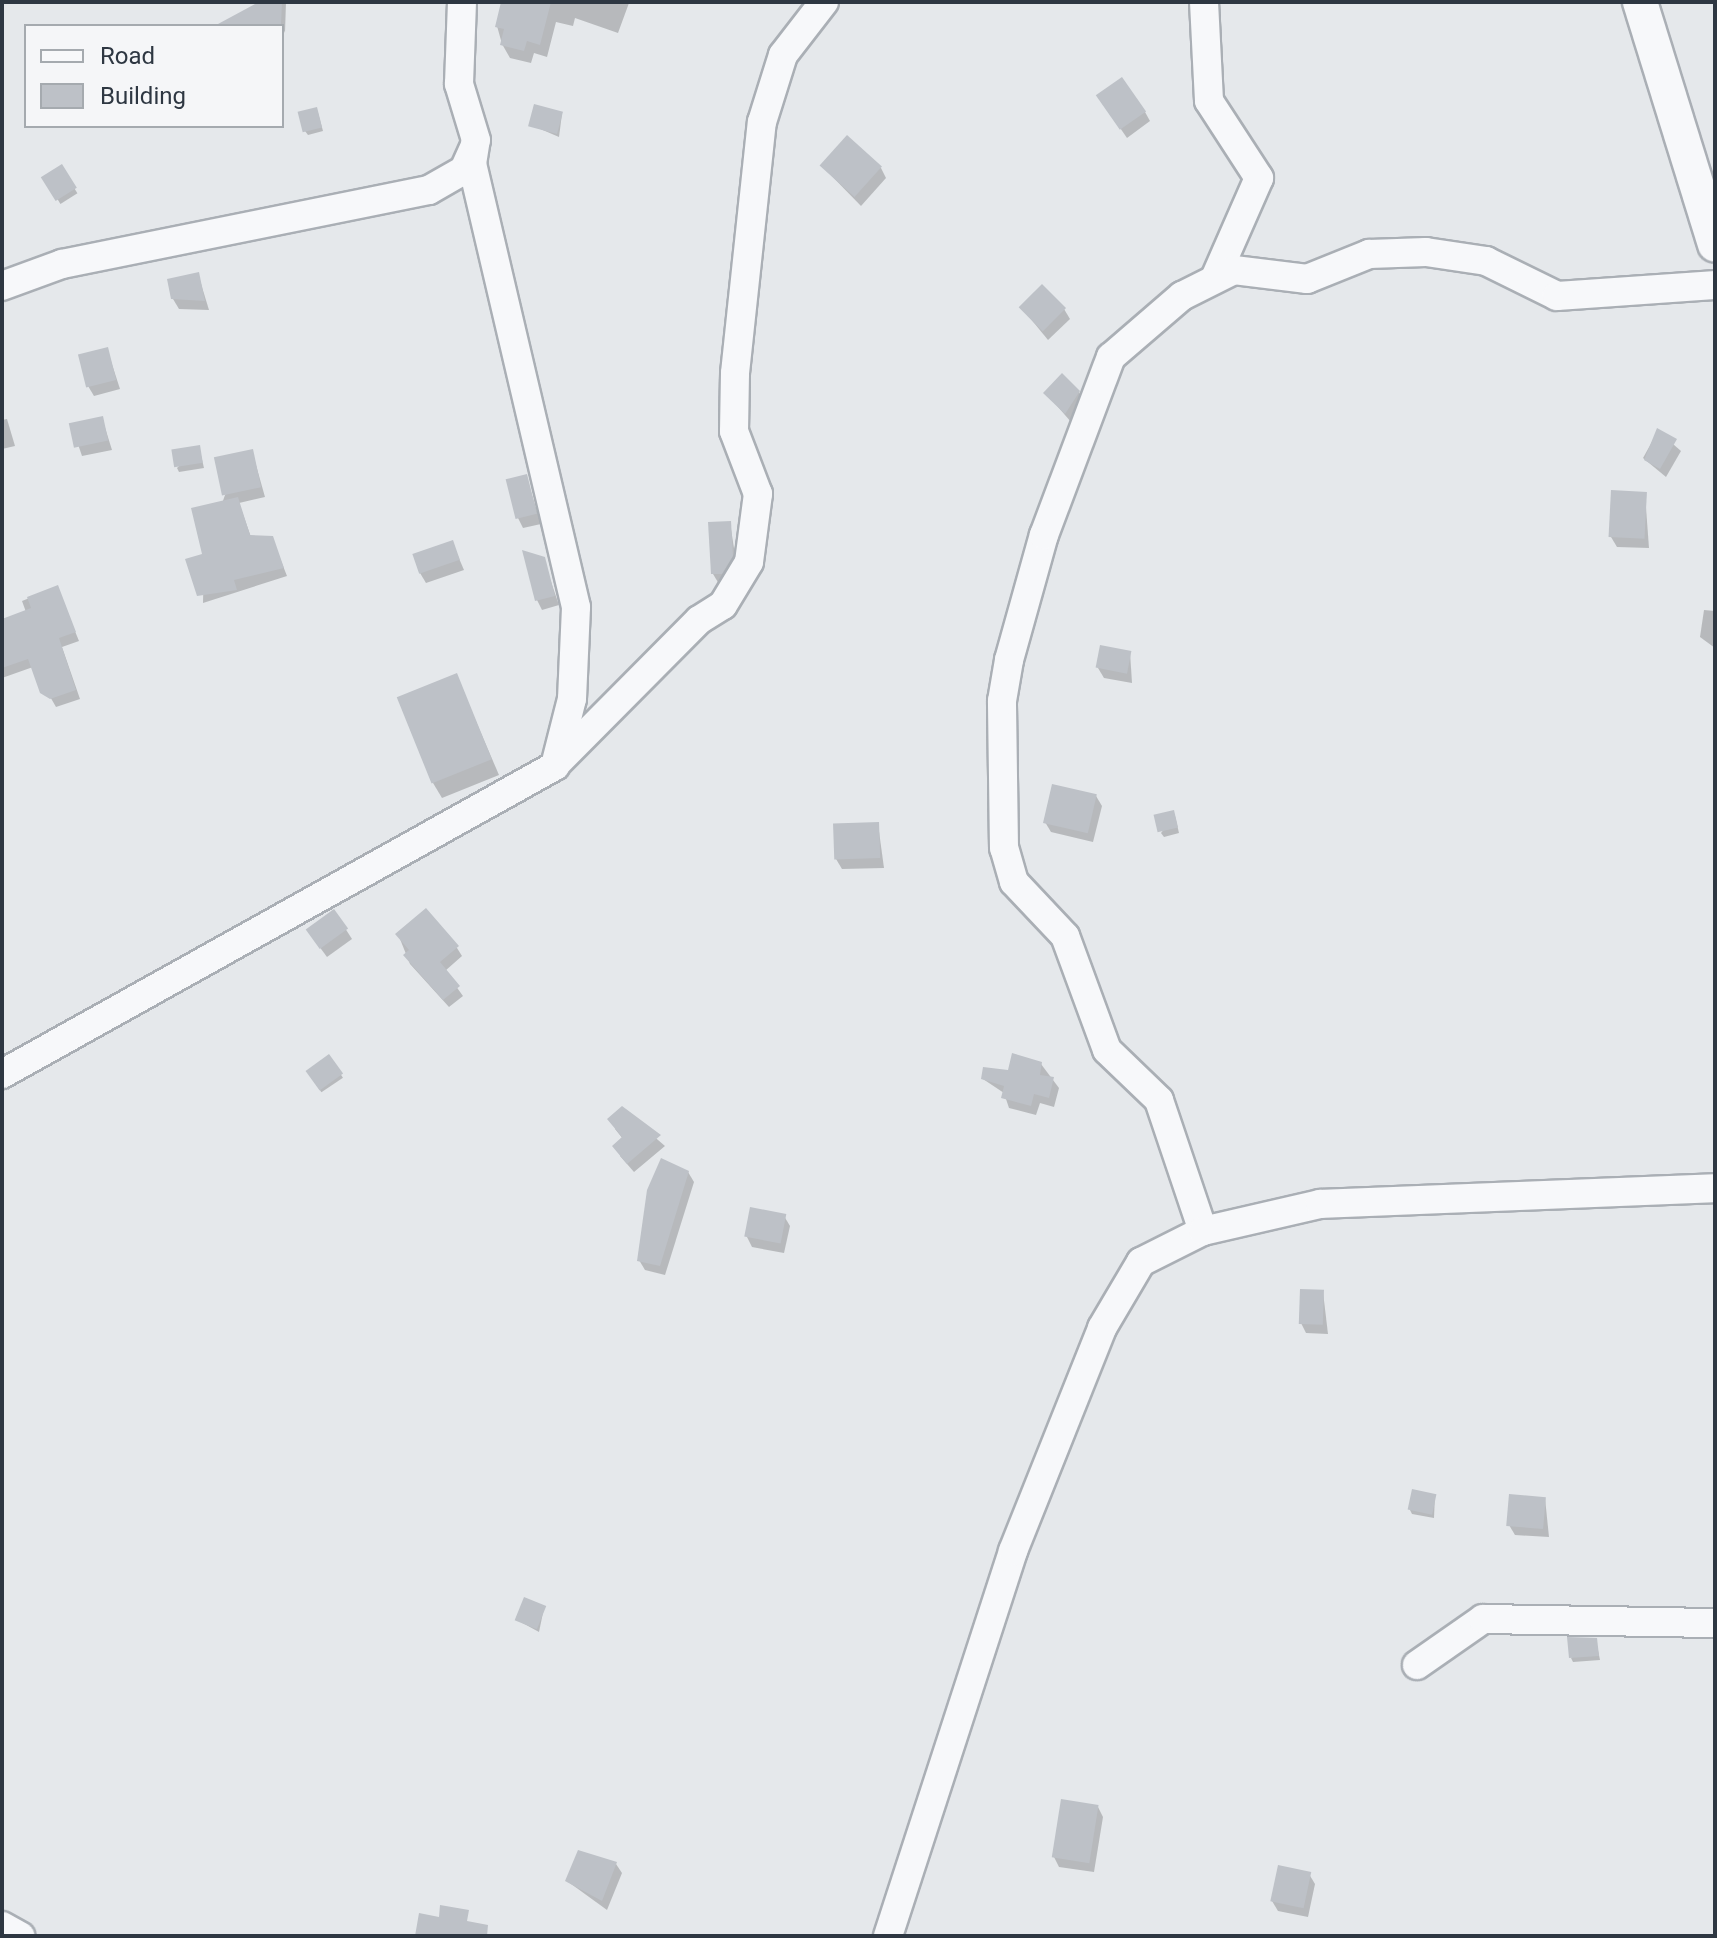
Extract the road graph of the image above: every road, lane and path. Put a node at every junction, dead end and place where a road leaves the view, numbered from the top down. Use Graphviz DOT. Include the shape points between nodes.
graph roads {
  1 [pos="462,2"];
  2 [pos="824,2"];
  3 [pos="1204,2"];
  4 [pos="1640,2"];
  5 [pos="476,140"];
  6 [pos="1715,245"];
  7 [pos="1216,276"];
  8 [pos="1715,285"];
  9 [pos="2,286"];
  10 [pos="555,766"];
  11 [pos="2,1074"];
  12 [pos="1715,1188"];
  13 [pos="1203,1231"];
  14 [pos="1715,1623"];
  15 [pos="1417,1665"];
  16 [pos="2,1926"];
  17 [pos="20,1936"];
  18 [pos="888,1936"];
  1 -- 5 [label="street" via="459,84"];
  2 -- 10 [label="street" via="783,55 762,122 735,373 734,431 758,494 749,562 723,605 699,620"];
  3 -- 7 [label="street" via="1209,101 1259,178"];
  4 -- 6 [label="street"];
  5 -- 9 [label="street" via="464,170 429,190 62,264"];
  5 -- 10 [label="street" via="472,164 576,607 572,699"];
  7 -- 8 [label="street" via="1234,270 1307,279 1369,254 1426,252 1486,261 1557,296"];
  7 -- 13 [label="street" via="1132,332 1111,357 1044,535 1002,701 1006,869 1065,936 1107,1050 1159,1100"];
  10 -- 11 [label="street"];
  12 -- 13 [label="street" via="1320,1204"];
  13 -- 18 [label="street" via="1141,1262 1102,1328 1013,1551"];
  14 -- 15 [label="street" via="1483,1619"];
  16 -- 17 [label="street"];
}
